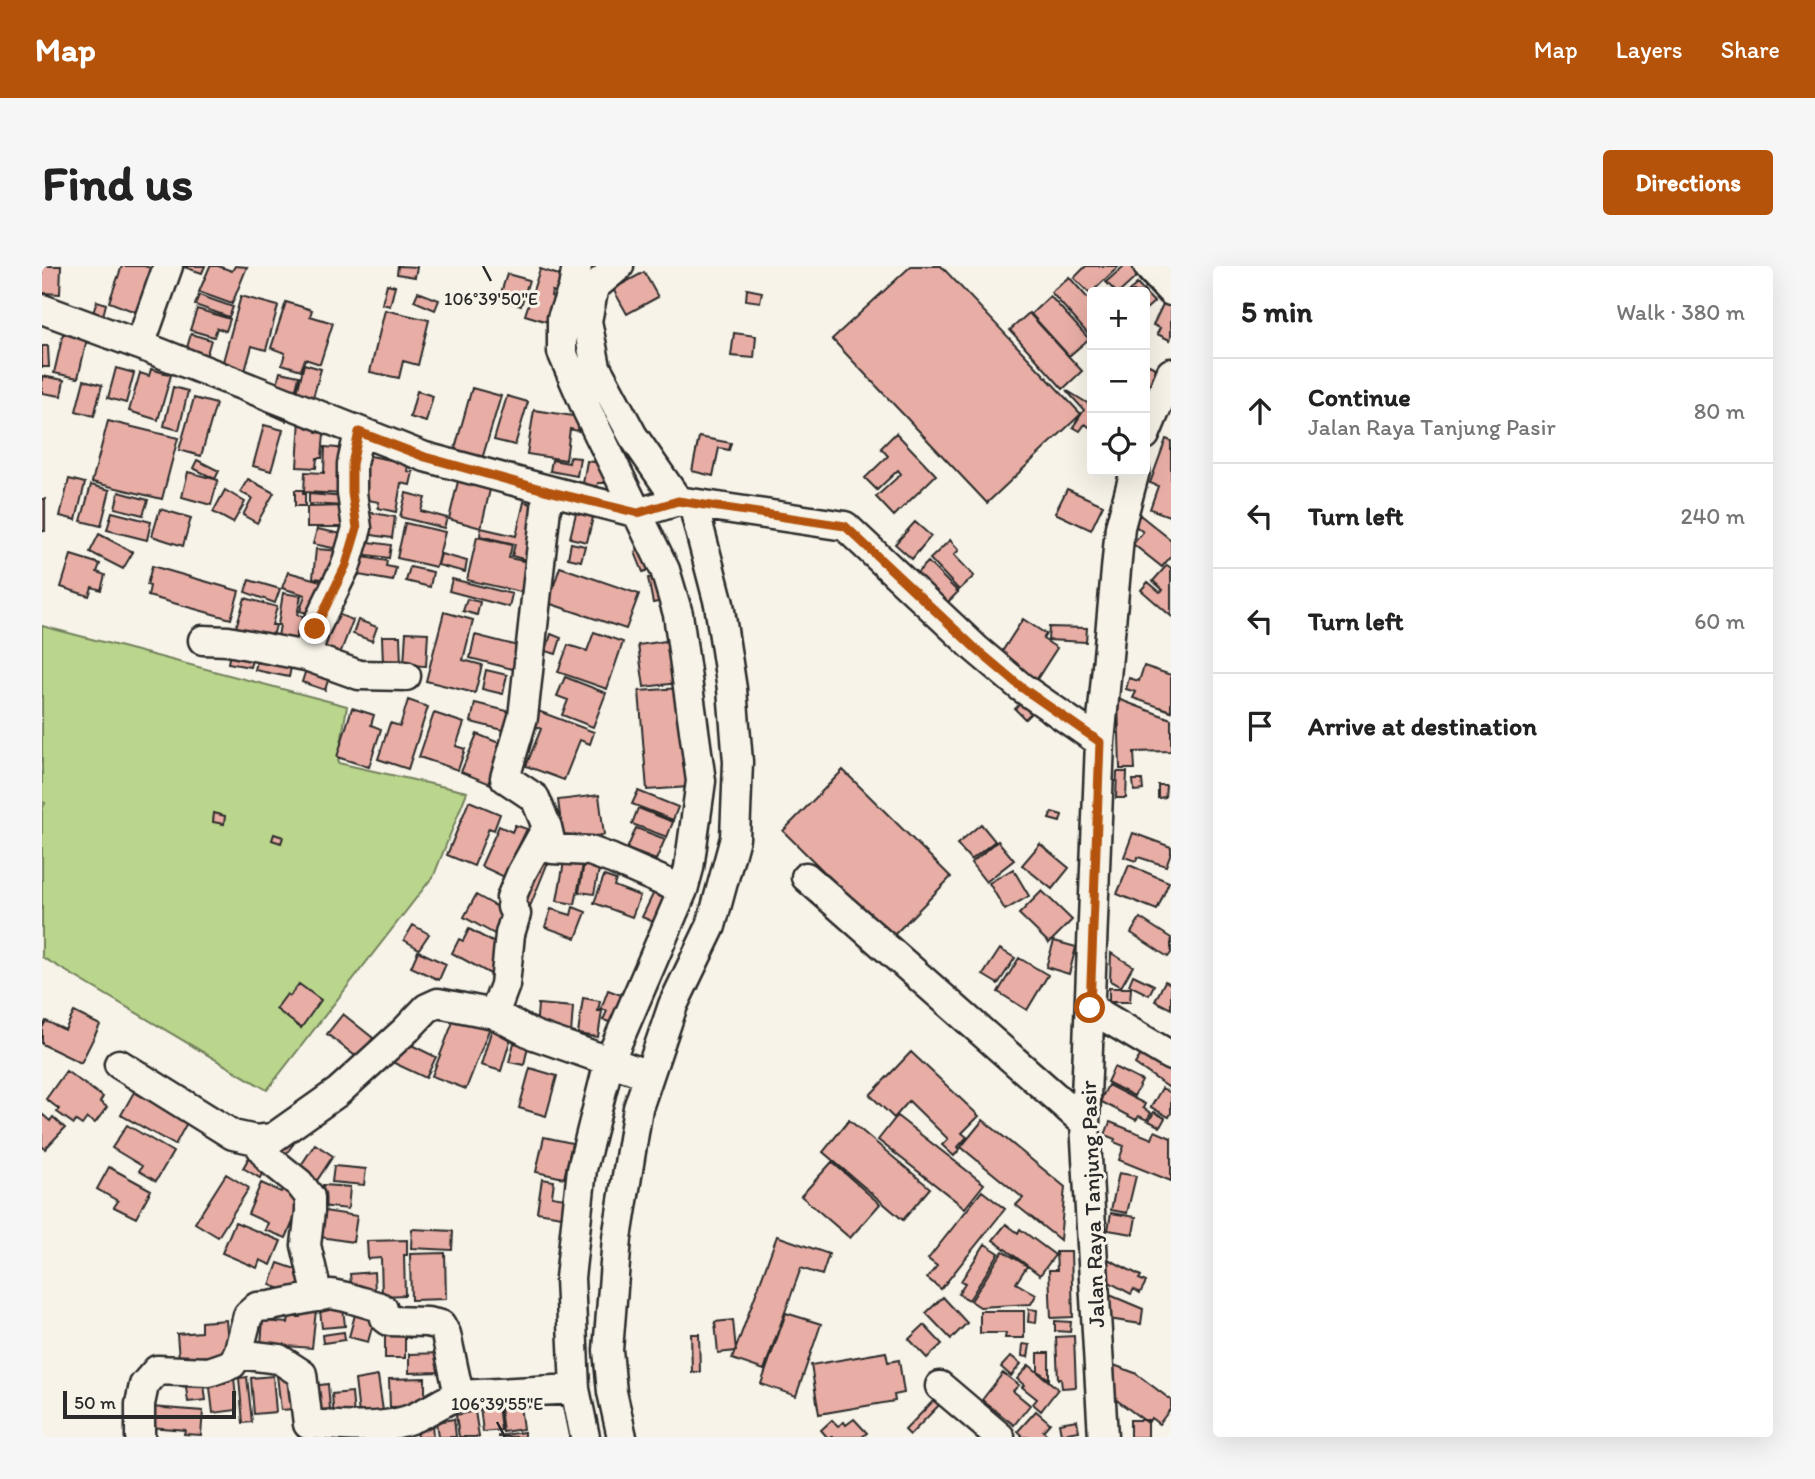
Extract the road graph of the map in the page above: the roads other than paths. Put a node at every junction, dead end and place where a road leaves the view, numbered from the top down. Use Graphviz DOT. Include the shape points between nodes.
graph roads {
  1 [pos="168,266"];
  2 [pos="578,266"];
  3 [pos="619,266"];
  4 [pos="1148,266"];
  5 [pos="1171,291"];
  6 [pos="42,309"];
  7 [pos="140,345"];
  8 [pos="1171,373"];
  9 [pos="1150,423"];
  10 [pos="359,432"];
  11 [pos="1134,476"];
  12 [pos="548,491"];
  13 [pos="665,506"];
  14 [pos="203,640"];
  15 [pos="306,656"];
  16 [pos="406,676"];
  17 [pos="1100,742"];
  18 [pos="547,827"];
  19 [pos="806,877"];
  20 [pos="683,891"];
  21 [pos="1090,1008"];
  22 [pos="494,1014"];
  23 [pos="1171,1055"];
  24 [pos="119,1064"];
  25 [pos="629,1068"];
  26 [pos="1085,1123"];
  27 [pos="256,1140"];
  28 [pos="318,1297"];
  29 [pos="238,1354"];
  30 [pos="940,1386"];
  31 [pos="575,1389"];
  32 [pos="459,1395"];
  33 [pos="139,1437"];
  34 [pos="585,1437"];
  35 [pos="621,1437"];
  36 [pos="1000,1437"];
  37 [pos="1102,1437"];
  1 -- 7 [label="street"];
  2 -- 13 [label="street" via="562,318 562,352 587,410"];
  3 -- 13 [label="street" via="594,287 587,321 596,368 634,436"];
  4 -- 5 [label="street"];
  6 -- 7 [label="street"];
  7 -- 10 [label="street"];
  8 -- 9 [label="street"];
  10 -- 12 [label="street" via="425,457"];
  10 -- 15 [label="street" via="352,464 357,528"];
  11 -- 17 [label="street, Jalan Raya Tanjung Pasir" via="1120,527"];
  12 -- 13 [label="street"];
  12 -- 18 [label="street" via="523,717 505,778 535,798"];
  13 -- 17 [label="street" via="845,526 976,649"];
  13 -- 20 [label="street" via="665,570 678,614 701,781"];
  13 -- 25 [label="street" via="719,604 738,762 735,838 710,926 673,1005"];
  14 -- 15 [label="street"];
  15 -- 16 [label="street" via="359,675"];
  17 -- 21 [label="street, Jalan Raya Tanjung Pasir"];
  18 -- 20 [label="street" via="552,849 590,851"];
  18 -- 22 [label="street" via="511,898 516,914 505,985"];
  19 -- 26 [label="street"];
  20 -- 25 [label="street"];
  21 -- 23 [label="street"];
  21 -- 26 [label="street, Jalan Raya Tanjung Pasir"];
  22 -- 25 [label="street" via="534,1035"];
  22 -- 27 [label="street" via="432,1004 338,1092 273,1138"];
  24 -- 27 [label="street" via="233,1135"];
  25 -- 31 [label="street" via="582,1169 570,1278"];
  25 -- 35 [label="street" via="638,1108 617,1238 609,1361"];
  26 -- 37 [label="street, Jalan Raya Tanjung Pasir"];
  27 -- 28 [label="street" via="268,1158 310,1197 306,1245"];
  28 -- 29 [label="street" via="257,1307 248,1315"];
  28 -- 32 [label="street" via="331,1294 380,1307 389,1321 440,1325"];
  29 -- 32 [label="street" via="279,1359 302,1374 308,1424 375,1427 406,1421"];
  29 -- 33 [label="street" via="232,1364 209,1372 157,1370 144,1385"];
  30 -- 36 [label="street"];
  31 -- 32 [label="street"];
  31 -- 34 [label="street"];
}
